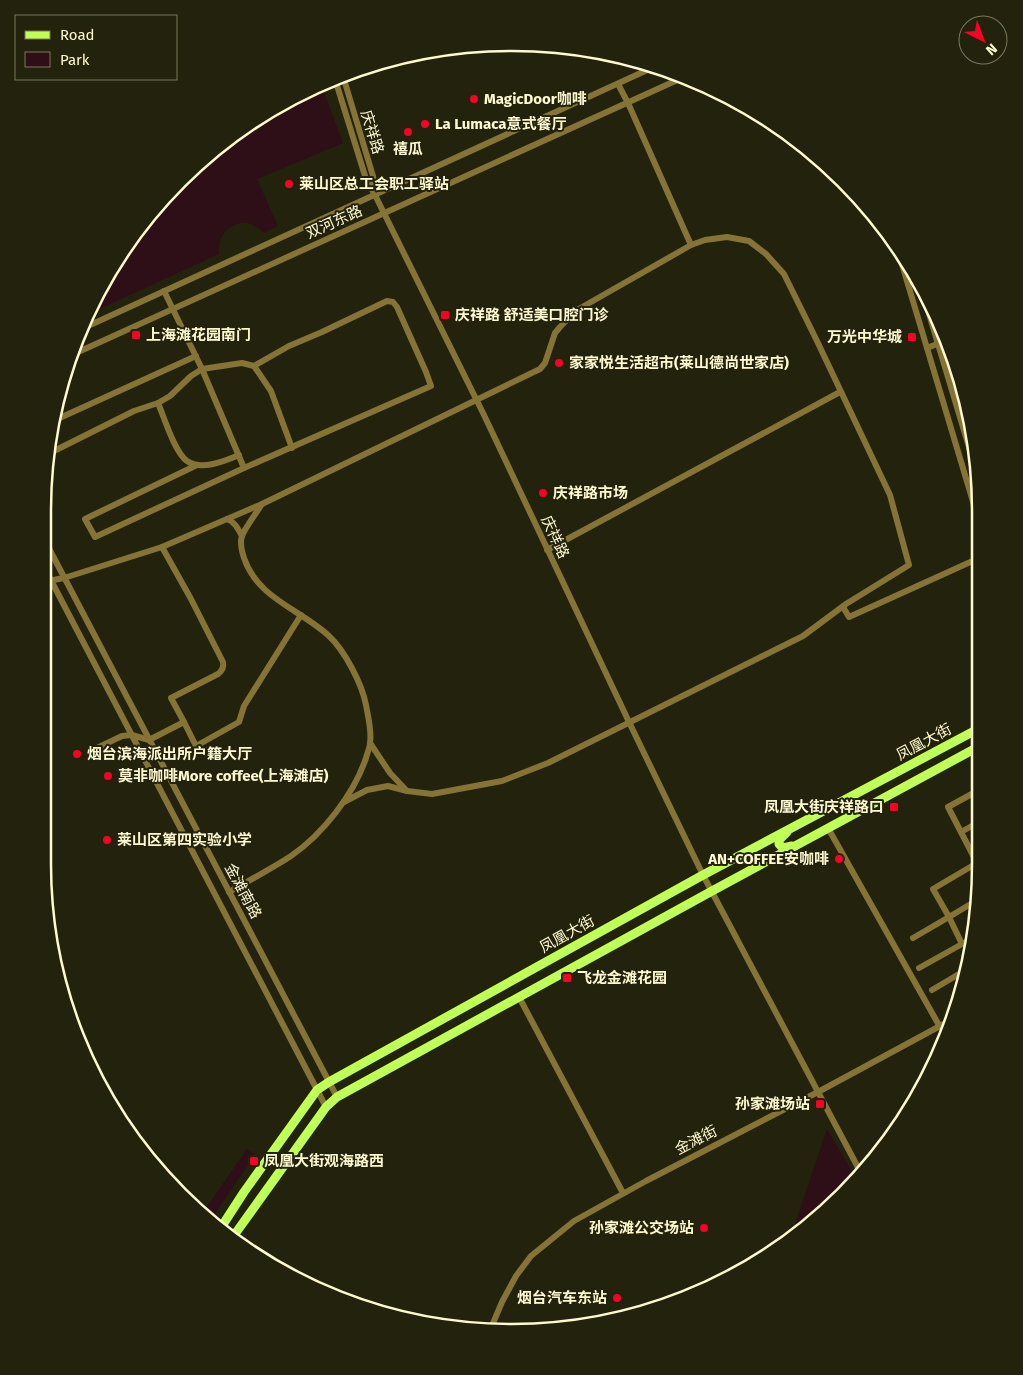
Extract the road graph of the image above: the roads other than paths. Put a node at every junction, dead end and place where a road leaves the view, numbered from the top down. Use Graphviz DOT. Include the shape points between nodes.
graph roads {
  1 [pos="645,71"];
  2 [pos="675,81"];
  3 [pos="344,83"];
  4 [pos="618,84"];
  5 [pos="337,85"];
  6 [pos="628,103"];
  7 [pos="375,195"];
  8 [pos="384,213"];
  9 [pos="691,245"];
  10 [pos="904,272"];
  11 [pos="164,291"];
  12 [pos="173,309"];
  13 [pos="91,325"];
  14 [pos="932,326"];
  15 [pos="938,344"];
  16 [pos="927,348"];
  17 [pos="80,351"];
  18 [pos="196,356"];
  19 [pos="254,366"];
  20 [pos="202,369"];
  21 [pos="840,392"];
  22 [pos="476,399"];
  23 [pos="158,403"];
  24 [pos="61,417"];
  25 [pos="965,435"];
  26 [pos="292,448"];
  27 [pos="55,450"];
  28 [pos="239,455"];
  29 [pos="197,465"];
  30 [pos="244,468"];
  31 [pos="972,497"];
  32 [pos="262,504"];
  33 [pos="228,519"];
  34 [pos="242,536"];
  35 [pos="162,547"];
  36 [pos="547,550"];
  37 [pos="51,553"];
  38 [pos="972,561"];
  39 [pos="64,578"];
  40 [pos="52,581"];
  41 [pos="843,607"];
  42 [pos="302,615"];
  43 [pos="184,722"];
  44 [pos="629,722"];
  45 [pos="972,732"];
  46 [pos="132,735"];
  47 [pos="149,740"];
  48 [pos="370,743"];
  49 [pos="100,747"];
  50 [pos="972,750"];
  51 [pos="407,791"];
  52 [pos="972,794"];
  53 [pos="343,803"];
  54 [pos="799,824"];
  55 [pos="972,826"];
  56 [pos="828,828"];
  57 [pos="961,832"];
  58 [pos="804,841"];
  59 [pos="972,851"];
  60 [pos="972,866"];
  61 [pos="703,875"];
  62 [pos="712,890"];
  63 [pos="229,892"];
  64 [pos="970,904"];
  65 [pos="949,917"];
  66 [pos="608,927"];
  67 [pos="912,938"];
  68 [pos="618,942"];
  69 [pos="965,942"];
  70 [pos="962,944"];
  71 [pos="919,968"];
  72 [pos="958,975"];
  73 [pos="932,990"];
  74 [pos="519,997"];
  75 [pos="289,1006"];
  76 [pos="278,1012"];
  77 [pos="940,1027"];
  78 [pos="370,1060"];
  79 [pos="380,1073"];
  80 [pos="329,1082"];
  81 [pos="317,1090"];
  82 [pos="818,1092"];
  83 [pos="337,1097"];
  84 [pos="326,1107"];
  85 [pos="858,1167"];
  86 [pos="623,1193"];
  87 [pos="245,1219"];
  88 [pos="224,1223"];
  89 [pos="236,1232"];
  90 [pos="241,1236"];
  91 [pos="493,1323"];
  1 -- 4 [label="street, 双河东路"];
  2 -- 6 [label="street, 双河东路"];
  3 -- 7 [label="street, 庆祥路" via="373,176"];
  4 -- 6 [label="street"];
  4 -- 7 [label="street, 双河东路"];
  5 -- 7 [label="street, 庆祥路" via="366,179"];
  6 -- 8 [label="street, 双河东路"];
  6 -- 9 [label="street"];
  7 -- 8 [label="street, 庆祥路"];
  7 -- 11 [label="street, 双河东路"];
  8 -- 12 [label="street, 双河东路"];
  8 -- 22 [label="street, 庆祥路"];
  9 -- 21 [label="street" via="727,237 749,241 766,254 784,274"];
  9 -- 22 [label="street" via="577,310 555,334 540,369"];
  10 -- 16 [label="street"];
  11 -- 12 [label="street"];
  11 -- 13 [label="street, 双河东路"];
  12 -- 17 [label="street, 双河东路"];
  12 -- 18 [label="street"];
  14 -- 15 [label="street"];
  15 -- 16 [label="street"];
  15 -- 25 [label="street"];
  16 -- 31 [label="street"];
  18 -- 20 [label="street"];
  18 -- 24 [label="street"];
  19 -- 20 [label="street" via="242,363"];
  19 -- 26 [label="street" via="271,391"];
  19 -- 26 [label="street" via="289,346 387,301 393,302 405,323 431,386"];
  20 -- 23 [label="street"];
  20 -- 28 [label="street"];
  21 -- 36 [label="street"];
  21 -- 41 [label="street" via="890,495 910,565"];
  22 -- 32 [label="street"];
  22 -- 36 [label="street, 庆祥路"];
  23 -- 27 [label="street" via="134,411"];
  23 -- 29 [label="street" via="181,456"];
  26 -- 30 [label="street"];
  28 -- 29 [label="street" via="212,465"];
  28 -- 30 [label="street"];
  29 -- 30 [label="street" via="85,519 95,537"];
  32 -- 33 [label="street"];
  32 -- 34 [label="street"];
  33 -- 34 [label="street"];
  33 -- 35 [label="street"];
  34 -- 42 [label="street" via="244,557 259,585 289,609"];
  35 -- 39 [label="street"];
  35 -- 43 [label="street" via="224,665 218,674 171,698"];
  36 -- 44 [label="street, 庆祥路"];
  37 -- 39 [label="street, 金滩南路"];
  38 -- 41 [label="street" via="849,618"];
  39 -- 40 [label="street"];
  39 -- 47 [label="street, 金滩南路"];
  40 -- 46 [label="street, 金滩南路"];
  41 -- 44 [label="street" via="802,636"];
  42 -- 43 [label="street" via="244,706 239,722 196,746"];
  42 -- 48 [label="street" via="330,636 361,687 368,714"];
  43 -- 47 [label="street"];
  44 -- 51 [label="street" via="548,763 502,781 432,794"];
  44 -- 61 [label="street, 庆祥路"];
  45 -- 54 [label="main road, 凤凰大街"];
  46 -- 47 [label="street"];
  46 -- 49 [label="street" via="122,736"];
  46 -- 76 [label="street, 金滩南路"];
  47 -- 63 [label="street, 金滩南路"];
  48 -- 51 [label="street"];
  48 -- 53 [label="street" via="360,774"];
  50 -- 56 [label="main road, 凤凰大街"];
  51 -- 53 [label="street" via="388,786 367,790"];
  52 -- 57 [label="street" via="948,807"];
  53 -- 63 [label="street" via="292,855"];
  54 -- 58 [label="main road" via="783,835 779,844 787,848"];
  54 -- 61 [label="main road, 凤凰大街"];
  55 -- 57 [label="street"];
  56 -- 58 [label="main road, 凤凰大街"];
  56 -- 77 [label="street"];
  57 -- 59 [label="street"];
  58 -- 62 [label="main road, 凤凰大街"];
  60 -- 65 [label="street" via="933,889"];
  61 -- 62 [label="street, 庆祥路"];
  61 -- 66 [label="main road, 凤凰大街"];
  62 -- 68 [label="main road, 凤凰大街"];
  62 -- 82 [label="street, 庆祥路"];
  63 -- 75 [label="street, 金滩南路"];
  64 -- 65 [label="street"];
  65 -- 67 [label="street"];
  65 -- 70 [label="street"];
  66 -- 68 [label="main road" via="625,920 630,922 629,934"];
  66 -- 78 [label="main road, 凤凰大街"];
  68 -- 74 [label="main road, 凤凰大街"];
  69 -- 70 [label="street"];
  70 -- 71 [label="street"];
  72 -- 73 [label="street"];
  74 -- 79 [label="main road, 凤凰大街"];
  74 -- 86 [label="street"];
  75 -- 76 [label="street"];
  75 -- 80 [label="street, 金滩南路"];
  76 -- 81 [label="street, 金滩南路"];
  77 -- 82 [label="street, 金滩街"];
  78 -- 79 [label="main road" via="385,1053 392,1054 392,1064"];
  78 -- 80 [label="main road, 凤凰大街"];
  79 -- 83 [label="main road, 凤凰大街"];
  80 -- 81 [label="main road, 凤凰大街"];
  80 -- 83 [label="street, 金滩南路"];
  81 -- 84 [label="street, 金滩南路"];
  81 -- 88 [label="main road, 凤凰大街"];
  82 -- 85 [label="street, 庆祥路"];
  82 -- 86 [label="street, 金滩街"];
  83 -- 84 [label="main road, 凤凰大街"];
  84 -- 87 [label="main road, 凤凰大街"];
  86 -- 91 [label="street, 金滩街" via="574,1221 531,1256 516,1276"];
  87 -- 89 [label="main road, 凤凰大街"];
  87 -- 90 [label="main road"];
}
